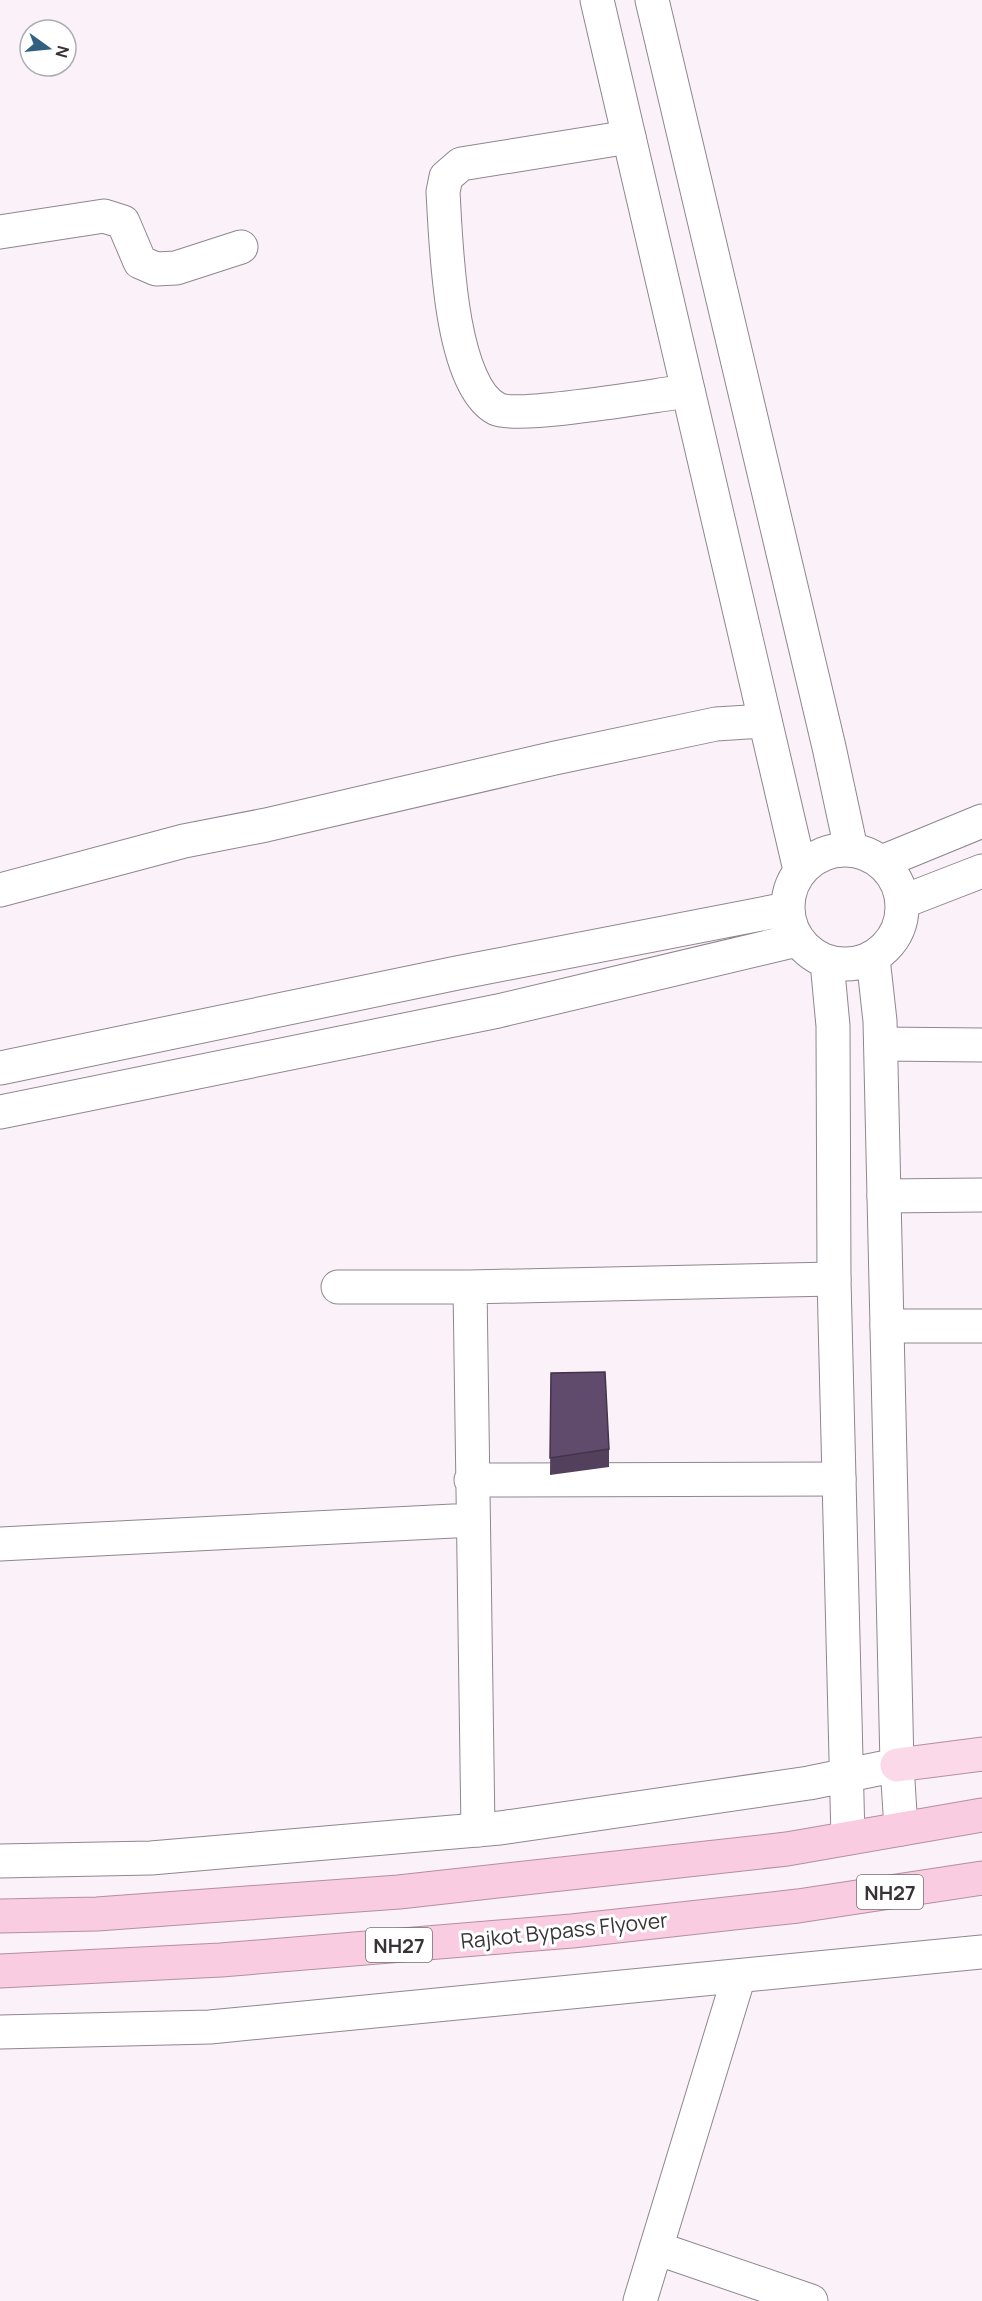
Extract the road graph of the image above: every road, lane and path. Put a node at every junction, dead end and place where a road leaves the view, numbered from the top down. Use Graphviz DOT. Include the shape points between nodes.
graph roads {
  1 [pos="597,0"];
  2 [pos="652,0"];
  3 [pos="629,137"];
  4 [pos="0,232"];
  5 [pos="240,247"];
  6 [pos="688,391"];
  7 [pos="765,720"];
  8 [pos="982,821"];
  9 [pos="851,849"];
  10 [pos="882,862"];
  11 [pos="800,870"];
  12 [pos="982,871"];
  13 [pos="0,890"];
  14 [pos="902,902"];
  15 [pos="787,909"];
  16 [pos="797,940"];
  17 [pos="873,958"];
  18 [pos="827,962"];
  19 [pos="881,1044"];
  20 [pos="982,1044"];
  21 [pos="0,1068"];
  22 [pos="0,1112"];
  23 [pos="982,1195"];
  24 [pos="884,1196"];
  25 [pos="834,1279"];
  26 [pos="338,1287"];
  27 [pos="470,1287"];
  28 [pos="887,1326"];
  29 [pos="982,1326"];
  30 [pos="839,1479"];
  31 [pos="471,1480"];
  32 [pos="472,1520"];
  33 [pos="0,1544"];
  34 [pos="982,1754"];
  35 [pos="897,1765"];
  36 [pos="848,1776"];
  37 [pos="982,1815"];
  38 [pos="902,1829"];
  39 [pos="478,1830"];
  40 [pos="848,1838"];
  41 [pos="0,1861"];
  42 [pos="982,1878"];
  43 [pos="0,1916"];
  44 [pos="982,1952"];
  45 [pos="0,1971"];
  46 [pos="739,1976"];
  47 [pos="0,2032"];
  48 [pos="656,2248"];
  49 [pos="640,2301"];
  50 [pos="811,2301"];
  1 -- 3 [label="street"];
  2 -- 9 [label="street"];
  3 -- 6 [label="street"];
  3 -- 6 [label="street" via="461,164 446,177 442,192 452,312 470,375 485,400 498,410 527,412"];
  4 -- 5 [label="street" via="104,216 123,222 140,262 156,269 176,268"];
  6 -- 7 [label="street"];
  7 -- 11 [label="street"];
  7 -- 13 [label="street" via="716,724 555,758 184,841"];
  8 -- 10 [label="street"];
  9 -- 10 [label="street"];
  9 -- 11 [label="street" via="822,853"];
  10 -- 14 [label="street" via="896,880"];
  11 -- 15 [label="street" via="789,888"];
  12 -- 14 [label="street"];
  14 -- 17 [label="street" via="900,924 890,943"];
  15 -- 16 [label="street"];
  15 -- 21 [label="street"];
  16 -- 18 [label="street" via="810,954"];
  16 -- 22 [label="street" via="498,1011"];
  17 -- 18 [label="street" via="850,964"];
  17 -- 19 [label="street"];
  18 -- 25 [label="street" via="833,1026"];
  19 -- 20 [label="street"];
  19 -- 24 [label="street"];
  23 -- 24 [label="street"];
  24 -- 28 [label="street"];
  25 -- 27 [label="street"];
  25 -- 30 [label="street"];
  26 -- 27 [label="street"];
  27 -- 31 [label="street"];
  28 -- 29 [label="street"];
  28 -- 35 [label="street"];
  30 -- 31 [label="street"];
  30 -- 36 [label="street"];
  31 -- 32 [label="street"];
  32 -- 33 [label="street"];
  32 -- 39 [label="street"];
  34 -- 35 [label="main road"];
  35 -- 36 [label="street"];
  35 -- 38 [label="street"];
  36 -- 39 [label="street"];
  36 -- 40 [label="street"];
  37 -- 38 [label="highway"];
  38 -- 40 [label="highway"];
  39 -- 41 [label="street" via="151,1858"];
  40 -- 43 [label="highway" via="787,1849 399,1892 97,1914"];
  42 -- 45 [label="highway, Rajkot Bypass Flyover / NH27" via="798,1906 572,1931 220,1960"];
  44 -- 46 [label="street"];
  46 -- 47 [label="street" via="210,2027"];
  46 -- 48 [label="street"];
  48 -- 49 [label="street"];
  48 -- 50 [label="street"];
}
